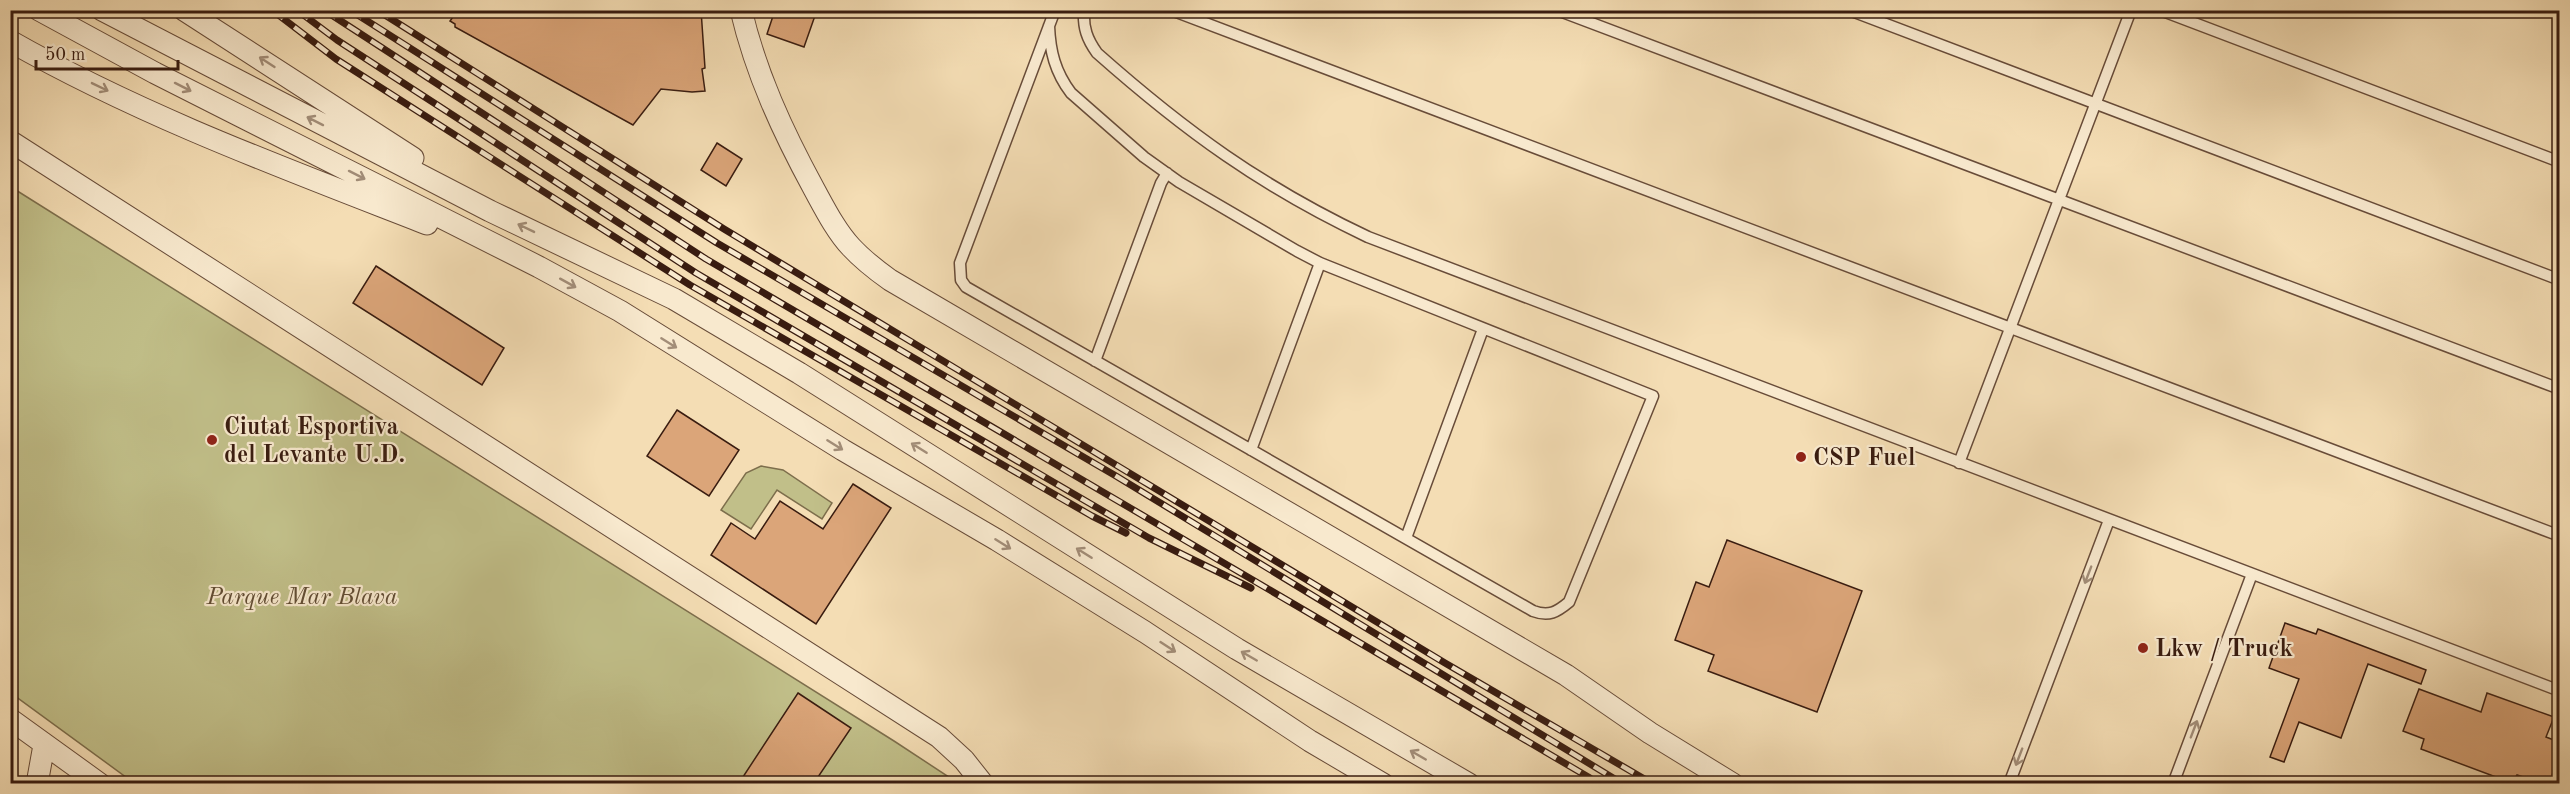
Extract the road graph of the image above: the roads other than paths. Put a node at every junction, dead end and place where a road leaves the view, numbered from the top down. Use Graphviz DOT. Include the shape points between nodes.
graph roads {
  1 [pos="39,10"];
  2 [pos="102,10"];
  3 [pos="184,10"];
  4 [pos="741,10"];
  5 [pos="1055,10"];
  6 [pos="1084,10"];
  7 [pos="1171,10"];
  8 [pos="1557,10"];
  9 [pos="1850,10"];
  10 [pos="2131,10"];
  11 [pos="2160,10"];
  12 [pos="1049,26"];
  13 [pos="10,41"];
  14 [pos="2095,104"];
  15 [pos="10,141"];
  16 [pos="2559,162"];
  17 [pos="1167,173"];
  18 [pos="2059,198"];
  19 [pos="490,211"];
  20 [pos="1320,263"];
  21 [pos="539,267"];
  22 [pos="2559,280"];
  23 [pos="2010,328"];
  24 [pos="1483,329"];
  25 [pos="1095,361"];
  26 [pos="2559,389"];
  27 [pos="1251,450"];
  28 [pos="1959,463"];
  29 [pos="2109,520"];
  30 [pos="2559,536"];
  31 [pos="1406,538"];
  32 [pos="2252,574"];
  33 [pos="2559,691"];
  34 [pos="10,719"];
  35 [pos="44,745"];
  36 [pos="37,783"];
  37 [pos="100,783"];
  38 [pos="983,783"];
  39 [pos="1383,783"];
  40 [pos="1468,783"];
  41 [pos="1733,783"];
  42 [pos="2009,783"];
  43 [pos="2173,783"];
  1 -- 21 [label="street, one-way" via="155,73"];
  19 -- 2 [label="street, one-way"];
  19 -- 3 [label="street, one-way"];
  4 -- 41 [label="street" via="766,91 789,144 849,245 867,263 1566,675 1650,733"];
  5 -- 12 [label="lane"];
  6 -- 28 [label="lane" via="1083,27 1097,53 1153,102 1260,180 1332,220 1406,252"];
  7 -- 23 [label="lane"];
  8 -- 18 [label="lane"];
  9 -- 14 [label="lane"];
  10 -- 14 [label="lane"];
  11 -- 16 [label="lane"];
  12 -- 17 [label="lane" via="1054,64 1071,93 1121,139"];
  12 -- 25 [label="lane" via="959,271 966,286"];
  13 -- 21 [label="street, one-way" via="175,122 314,181"];
  14 -- 18 [label="lane"];
  14 -- 22 [label="lane"];
  15 -- 38 [label="street" via="939,737"];
  17 -- 20 [label="lane"];
  17 -- 25 [label="lane"];
  18 -- 23 [label="lane"];
  18 -- 26 [label="lane"];
  40 -- 19 [label="street, one-way" via="1237,650 799,373 674,299"];
  20 -- 24 [label="lane"];
  20 -- 27 [label="lane"];
  21 -- 39 [label="street, one-way" via="620,311 843,450 997,540 1310,741"];
  23 -- 28 [label="lane"];
  23 -- 30 [label="lane"];
  24 -- 31 [label="lane"];
  24 -- 31 [label="lane" via="1653,396 1569,602 1557,613 1543,615 1533,611"];
  25 -- 27 [label="lane"];
  27 -- 31 [label="lane"];
  28 -- 29 [label="lane"];
  29 -- 32 [label="lane"];
  29 -- 42 [label="lane, one-way"];
  32 -- 33 [label="lane"];
  43 -- 32 [label="lane, one-way"];
  34 -- 35 [label="street"];
  35 -- 36 [label="street"];
  35 -- 37 [label="street"];
}
